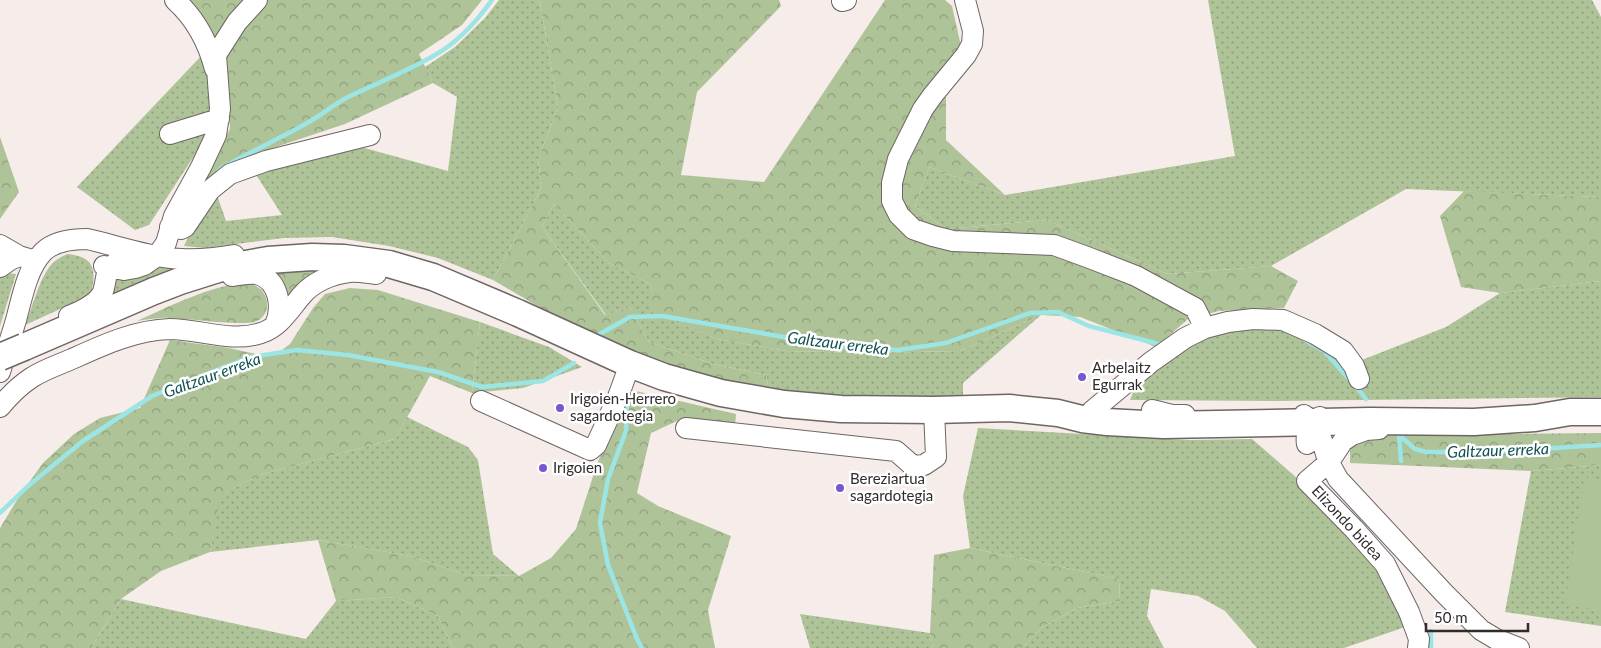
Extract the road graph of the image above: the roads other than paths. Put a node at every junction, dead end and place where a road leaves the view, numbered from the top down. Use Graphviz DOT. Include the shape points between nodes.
graph roads {
  1 [pos="175,0"];
  2 [pos="257,0"];
  3 [pos="965,0"];
  4 [pos="219,83"];
  5 [pos="219,119"];
  6 [pos="170,134"];
  7 [pos="370,134"];
  8 [pos="169,231"];
  9 [pos="67,240"];
  10 [pos="0,245"];
  11 [pos="132,251"];
  12 [pos="157,256"];
  13 [pos="28,259"];
  14 [pos="182,259"];
  15 [pos="0,266"];
  16 [pos="406,269"];
  17 [pos="107,270"];
  18 [pos="494,302"];
  19 [pos="275,324"];
  20 [pos="1205,328"];
  21 [pos="12,356"];
  22 [pos="630,364"];
  23 [pos="1359,379"];
  24 [pos="11,395"];
  25 [pos="481,401"];
  26 [pos="934,410"];
  27 [pos="1152,410"];
  28 [pos="1092,411"];
  29 [pos="1601,412"];
  30 [pos="1058,413"];
  31 [pos="1478,415"];
  32 [pos="0,418"];
  33 [pos="1313,424"];
  34 [pos="686,428"];
  35 [pos="1329,462"];
  36 [pos="1418,648"];
  37 [pos="1519,648"];
  1 -- 4 [label="street" via="200,29 210,48"];
  2 -- 4 [label="street" via="236,22 216,55"];
  3 -- 20 [label="street" via="972,44 923,109 898,159 892,183 892,201 899,215 913,229 952,241 1054,246 1078,254 1136,276 1195,308"];
  4 -- 5 [label="street"];
  5 -- 6 [label="street"];
  5 -- 8 [label="street" via="216,135"];
  7 -- 8 [label="street" via="266,161 230,174 210,190 185,227"];
  8 -- 11 [label="street"];
  8 -- 12 [label="street"];
  8 -- 14 [label="street" via="173,249"];
  9 -- 11 [label="street" via="87,239"];
  9 -- 13 [label="street"];
  9 -- 17 [label="street" via="86,247"];
  10 -- 13 [label="street"];
  11 -- 12 [label="street"];
  11 -- 17 [label="street"];
  12 -- 14 [label="street"];
  12 -- 17 [label="street" via="135,268"];
  13 -- 15 [label="street"];
  13 -- 21 [label="street"];
  14 -- 16 [label="street" via="216,258 276,248 337,248 382,256"];
  16 -- 18 [label="main road"];
  16 -- 21 [label="main road" via="372,261 312,257 238,265 180,280"];
  17 -- 21 [label="street" via="103,292 98,299"];
  18 -- 19 [label="street" via="460,299 396,278 350,272 308,288 286,316"];
  18 -- 22 [label="main road"];
  19 -- 21 [label="street" via="280,302 270,283 256,274 232,276"];
  19 -- 24 [label="street" via="251,336 170,329 131,335 66,362"];
  20 -- 23 [label="street" via="1253,319 1283,320 1343,351"];
  20 -- 28 [label="street" via="1152,362"];
  21 -- 24 [label="street" via="18,378"];
  22 -- 25 [label="street" via="596,445 590,450"];
  22 -- 26 [label="main road" via="712,391 784,404"];
  24 -- 32 [label="street"];
  26 -- 30 [label="main road" via="1009,408"];
  26 -- 34 [label="street" via="936,457 924,465 913,466 896,451"];
  27 -- 28 [label="main road"];
  27 -- 31 [label="main road"];
  27 -- 33 [label="street" via="1172,415"];
  28 -- 30 [label="main road"];
  29 -- 31 [label="main road" via="1570,412 1555,408"];
  30 -- 33 [label="main road" via="1132,424"];
  31 -- 33 [label="main road"];
  31 -- 35 [label="street" via="1450,428 1366,430 1343,441"];
  33 -- 35 [label="street"];
  35 -- 36 [label="street, Elizondo bidea" via="1307,480 1385,564 1409,612 1419,639"];
  35 -- 37 [label="street" via="1338,479 1454,603 1482,630"];
}
